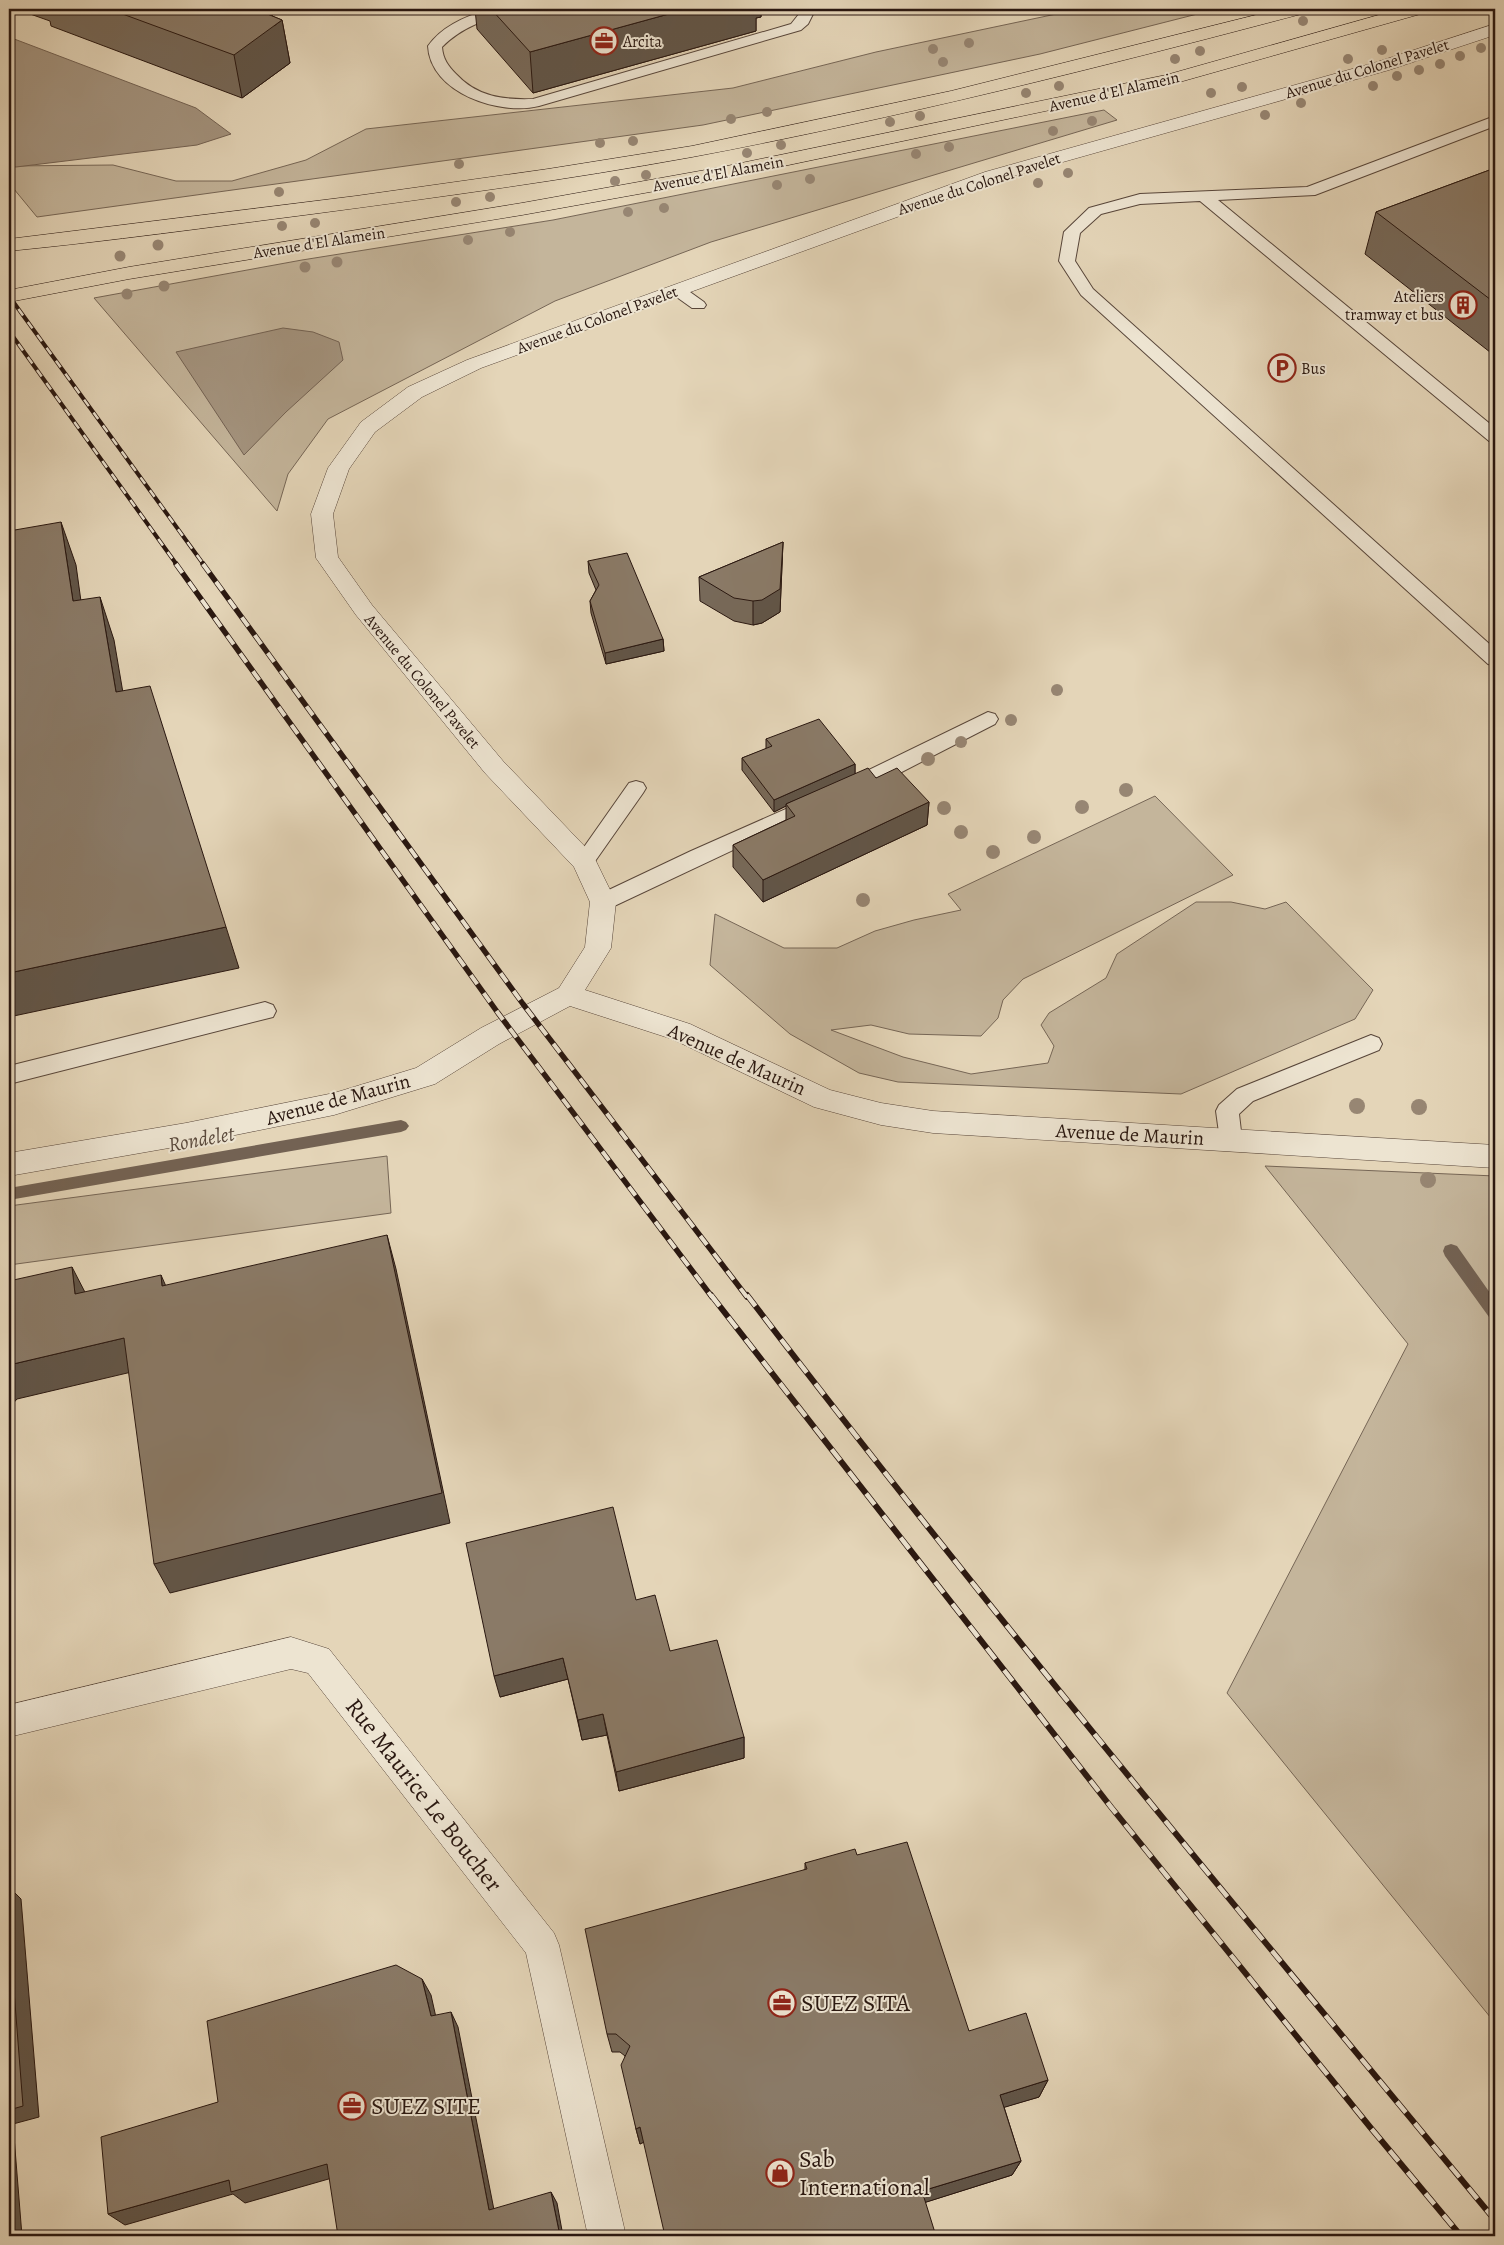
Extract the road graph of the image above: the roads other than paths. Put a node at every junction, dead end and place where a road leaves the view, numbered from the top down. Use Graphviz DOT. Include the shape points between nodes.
graph roads {
  1 [pos="508,9"];
  2 [pos="802,9"];
  3 [pos="1299,9"];
  4 [pos="1418,9"];
  5 [pos="1495,29"];
  6 [pos="1495,121"];
  7 [pos="1202,195"];
  8 [pos="9,245"];
  9 [pos="677,290"];
  10 [pos="9,296"];
  11 [pos="698,305"];
  12 [pos="1495,437"];
  13 [pos="1495,660"];
  14 [pos="988,719"];
  15 [pos="636,788"];
  16 [pos="584,862"];
  17 [pos="603,902"];
  18 [pos="568,995"];
  19 [pos="265,1011"];
  20 [pos="1371,1044"];
  21 [pos="9,1075"];
  22 [pos="1231,1140"];
  23 [pos="1495,1157"];
  24 [pos="9,1165"];
  25 [pos="9,1721"];
  26 [pos="607,2236"];
  1 -- 2 [label="lane" via="458,26 435,46 435,54 438,63 457,86 468,93 498,102 520,104 534,103 796,27 806,14"];
  3 -- 8 [label="main road, Avenue d'El Alamein" via="1009,84 738,142 467,187 100,236"];
  4 -- 10 [label="main road, Avenue d'El Alamein" via="1169,80 732,172"];
  5 -- 9 [label="street, Avenue du Colonel Pavelet" via="1383,66 992,176"];
  6 -- 7 [label="lane" via="1309,192"];
  7 -- 12 [label="lane"];
  7 -- 13 [label="lane" via="1140,199 1096,211 1072,232 1067,261 1087,292"];
  9 -- 11 [label="lane"];
  9 -- 16 [label="street, Avenue du Colonel Pavelet" via="474,364 415,392 368,427 339,468 322,514 327,558 364,610 494,767"];
  14 -- 17 [label="lane" via="885,772"];
  15 -- 16 [label="lane"];
  16 -- 17 [label="street, Avenue du Colonel Pavelet"];
  17 -- 18 [label="street" via="598,948"];
  18 -- 22 [label="street, Avenue de Maurin" via="681,1030 824,1099 881,1114 933,1122"];
  18 -- 24 [label="street, Avenue de Maurin" via="490,1036 425,1076 334,1104"];
  19 -- 21 [label="lane"];
  20 -- 22 [label="lane" via="1245,1095 1227,1111"];
  22 -- 23 [label="street, Avenue de Maurin"];
  25 -- 26 [label="street, Rue Maurice Le Boucher" via="291,1652 318,1660 542,1945"];
}
